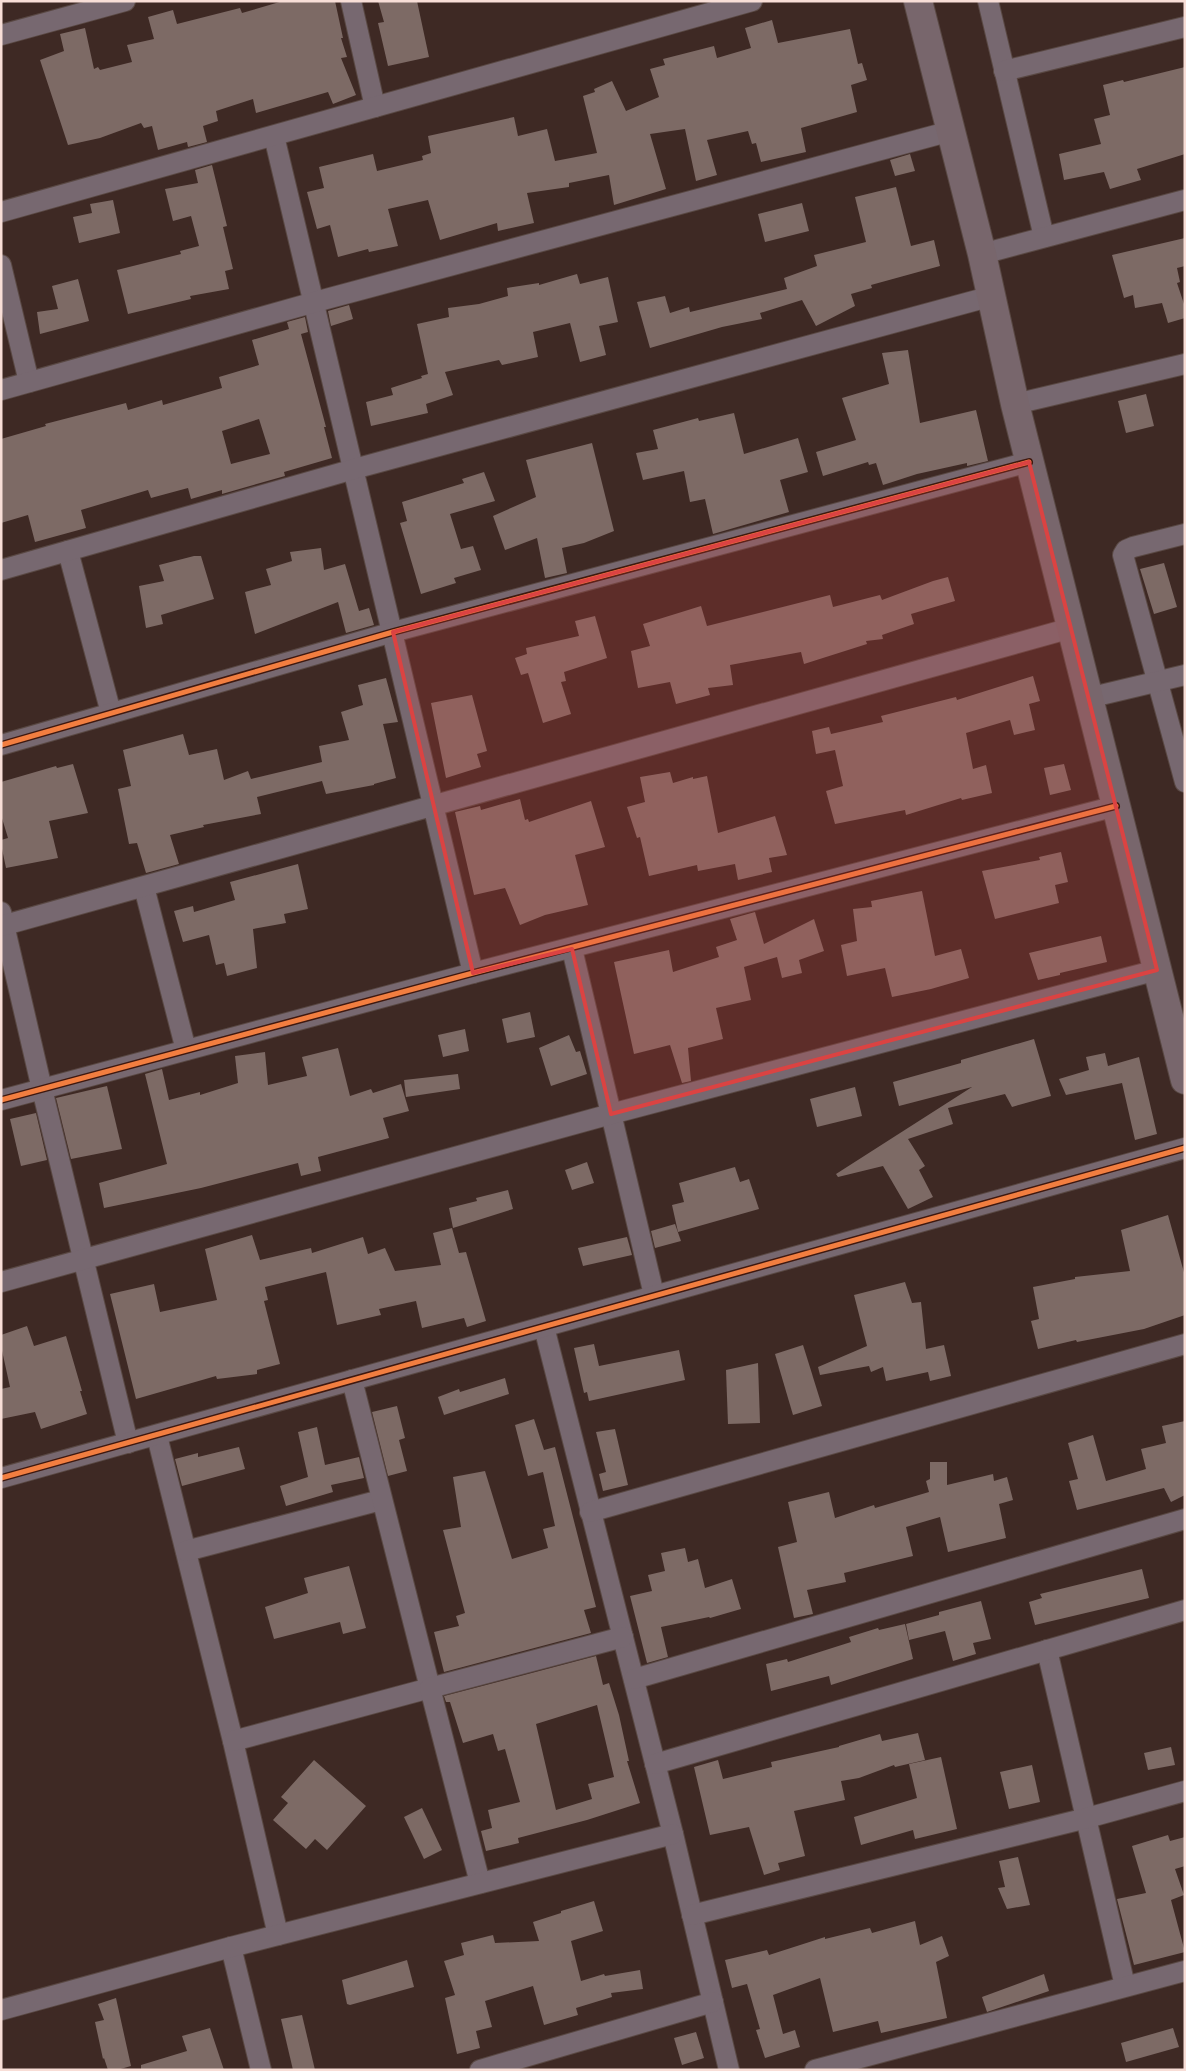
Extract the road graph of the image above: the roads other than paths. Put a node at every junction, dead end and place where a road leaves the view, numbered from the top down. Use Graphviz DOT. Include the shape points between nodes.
graph roads {
  1 [pos="125,1"];
  2 [pos="351,1"];
  3 [pos="752,1"];
  4 [pos="918,1"];
  5 [pos="988,1"];
  6 [pos="1185,27"];
  7 [pos="1,35"];
  8 [pos="1004,71"];
  9 [pos="375,107"];
  10 [pos="951,130"];
  11 [pos="274,136"];
  12 [pos="1185,200"];
  13 [pos="1,212"];
  14 [pos="1044,237"];
  15 [pos="982,254"];
  16 [pos="1,265"];
  17 [pos="992,296"];
  18 [pos="314,302"];
  19 [pos="1185,364"];
  20 [pos="29,382"];
  21 [pos="1,390"];
  22 [pos="1014,404"];
  23 [pos="1029,462"];
  24 [pos="354,469"];
  25 [pos="1185,534"];
  26 [pos="68,551"];
  27 [pos="1,570"];
  28 [pos="1071,628"];
  29 [pos="393,632"];
  30 [pos="1185,675"];
  31 [pos="1157,682"];
  32 [pos="1088,698"];
  33 [pos="110,713"];
  34 [pos="1,745"];
  35 [pos="1185,782"];
  36 [pos="433,804"];
  37 [pos="1116,806"];
  38 [pos="144,887"];
  39 [pos="2,921"];
  40 [pos="572,948"];
  41 [pos="1157,970"];
  42 [pos="473,973"];
  43 [pos="186,1050"];
  44 [pos="1185,1080"];
  45 [pos="42,1089"];
  46 [pos="1,1100"];
  47 [pos="611,1114"];
  48 [pos="1185,1148"];
  49 [pos="83,1260"];
  50 [pos="1,1282"];
  51 [pos="654,1295"];
  52 [pos="544,1327"];
  53 [pos="1185,1344"];
  54 [pos="352,1380"];
  55 [pos="156,1436"];
  56 [pos="128,1443"];
  57 [pos="1,1478"];
  58 [pos="381,1500"];
  59 [pos="590,1512"];
  60 [pos="1185,1519"];
  61 [pos="186,1552"];
  62 [pos="1185,1610"];
  63 [pos="623,1637"];
  64 [pos="1047,1650"];
  65 [pos="634,1679"];
  66 [pos="430,1688"];
  67 [pos="233,1741"];
  68 [pos="655,1764"];
  69 [pos="1185,1791"];
  70 [pos="1087,1818"];
  71 [pos="673,1834"];
  72 [pos="480,1883"];
  73 [pos="692,1915"];
  74 [pos="278,1935"];
  75 [pos="231,1947"];
  76 [pos="1185,1971"];
  77 [pos="1125,1986"];
  78 [pos="713,2002"];
  79 [pos="1,2010"];
  80 [pos="261,2070"];
  81 [pos="480,2070"];
  82 [pos="729,2070"];
  83 [pos="815,2070"];
  1 -- 7 [label="street"];
  2 -- 9 [label="street"];
  3 -- 9 [label="street"];
  4 -- 10 [label="highway"];
  5 -- 8 [label="street"];
  6 -- 8 [label="street"];
  8 -- 14 [label="street"];
  9 -- 11 [label="street"];
  10 -- 15 [label="highway"];
  10 -- 18 [label="street"];
  11 -- 13 [label="street"];
  11 -- 18 [label="street"];
  12 -- 14 [label="street"];
  14 -- 15 [label="street"];
  15 -- 17 [label="highway"];
  16 -- 20 [label="street"];
  17 -- 22 [label="highway"];
  17 -- 24 [label="street"];
  18 -- 20 [label="street"];
  18 -- 24 [label="street"];
  19 -- 22 [label="street"];
  20 -- 21 [label="street"];
  22 -- 23 [label="highway"];
  23 -- 28 [label="highway"];
  23 -- 29 [label="street"];
  24 -- 26 [label="street"];
  24 -- 29 [label="street"];
  25 -- 31 [label="street" via="1133,547 1123,555"];
  26 -- 27 [label="street"];
  26 -- 33 [label="street"];
  28 -- 32 [label="highway"];
  28 -- 36 [label="street"];
  29 -- 33 [label="street"];
  29 -- 36 [label="street"];
  30 -- 31 [label="street"];
  31 -- 32 [label="street"];
  31 -- 35 [label="street"];
  32 -- 37 [label="highway"];
  33 -- 34 [label="street"];
  36 -- 38 [label="street"];
  36 -- 42 [label="street"];
  37 -- 40 [label="street"];
  37 -- 41 [label="highway"];
  38 -- 39 [label="street"];
  38 -- 43 [label="street"];
  39 -- 45 [label="street"];
  40 -- 42 [label="street"];
  40 -- 47 [label="street"];
  41 -- 44 [label="highway"];
  41 -- 47 [label="street"];
  42 -- 43 [label="street"];
  43 -- 45 [label="street"];
  45 -- 46 [label="street"];
  45 -- 49 [label="street"];
  47 -- 49 [label="street"];
  47 -- 51 [label="street"];
  48 -- 51 [label="street"];
  49 -- 50 [label="street"];
  49 -- 56 [label="street"];
  51 -- 52 [label="street"];
  52 -- 54 [label="street"];
  52 -- 59 [label="street"];
  53 -- 59 [label="street"];
  54 -- 55 [label="street"];
  54 -- 58 [label="street"];
  55 -- 56 [label="street"];
  55 -- 61 [label="street"];
  56 -- 57 [label="street"];
  58 -- 61 [label="street"];
  58 -- 66 [label="street"];
  59 -- 63 [label="street"];
  60 -- 65 [label="street"];
  61 -- 67 [label="street"];
  62 -- 64 [label="street"];
  63 -- 65 [label="street"];
  63 -- 66 [label="street"];
  64 -- 68 [label="street"];
  64 -- 70 [label="street"];
  65 -- 68 [label="street"];
  66 -- 67 [label="street"];
  66 -- 72 [label="street"];
  67 -- 74 [label="street"];
  68 -- 71 [label="street"];
  69 -- 70 [label="street"];
  70 -- 73 [label="street"];
  70 -- 77 [label="street"];
  71 -- 72 [label="street"];
  71 -- 73 [label="street"];
  72 -- 74 [label="street"];
  73 -- 78 [label="street"];
  74 -- 75 [label="street"];
  75 -- 79 [label="street"];
  75 -- 80 [label="street"];
  76 -- 77 [label="street"];
  77 -- 83 [label="street"];
  78 -- 81 [label="street"];
  78 -- 82 [label="street"];
}
